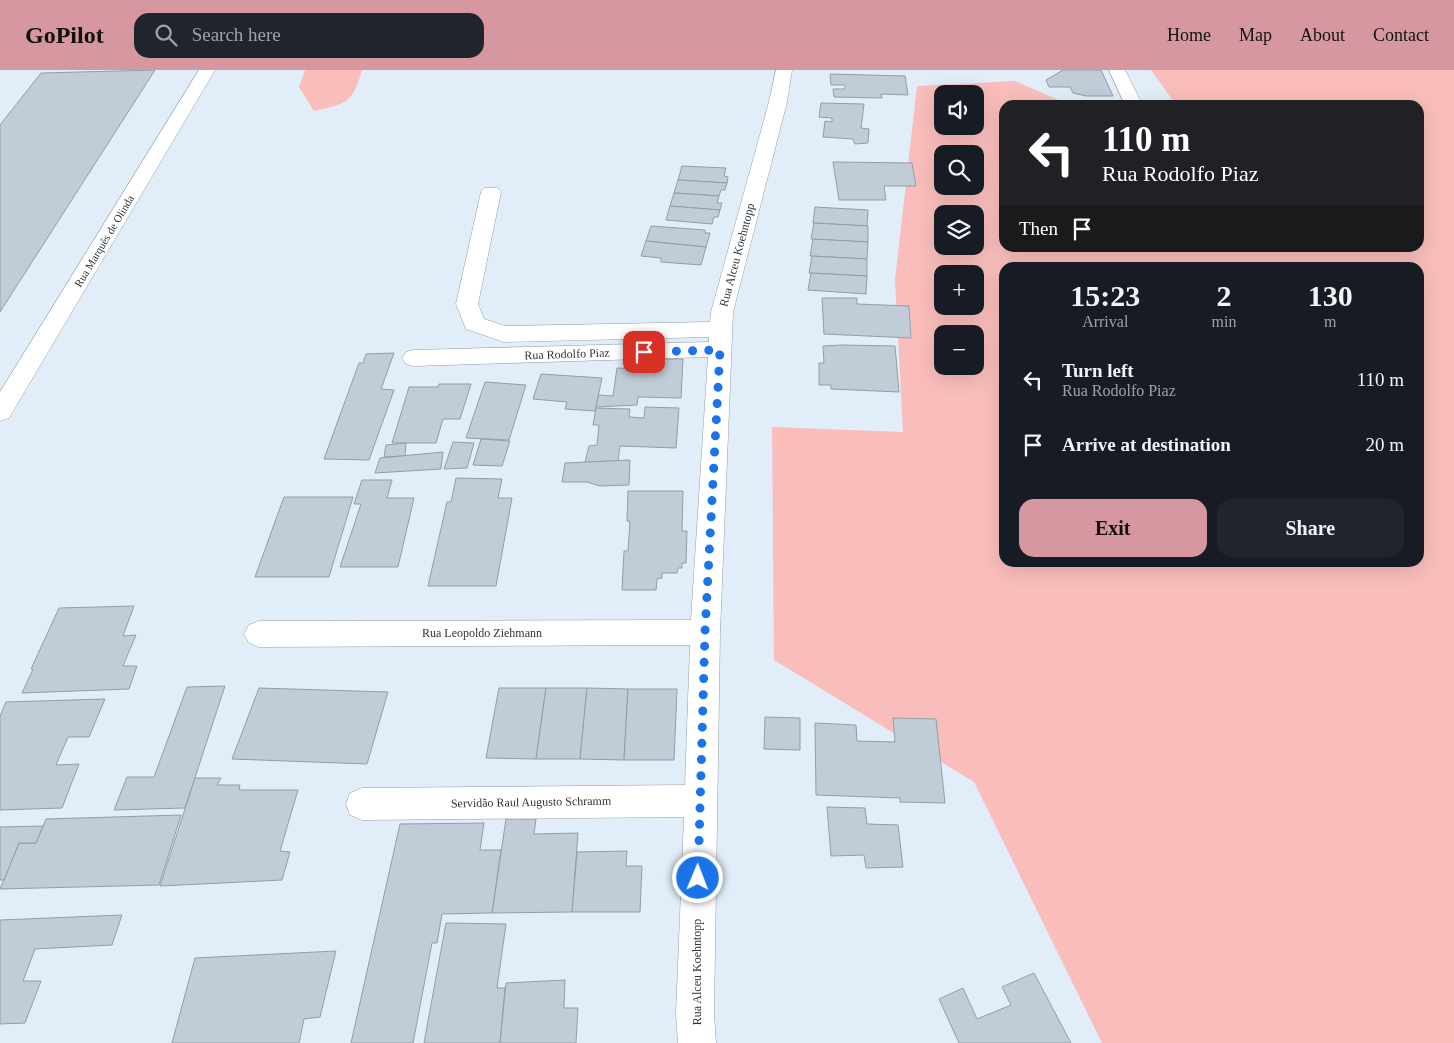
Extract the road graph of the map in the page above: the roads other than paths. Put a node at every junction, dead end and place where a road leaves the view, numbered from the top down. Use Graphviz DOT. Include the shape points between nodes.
graph roads {
  1 [pos="207,70"];
  2 [pos="784,70"];
  3 [pos="1117,70"];
  4 [pos="1131,100"];
  5 [pos="491,192"];
  6 [pos="721,339"];
  7 [pos="414,358"];
  8 [pos="0,412"];
  9 [pos="705,632"];
  10 [pos="259,634"];
  11 [pos="700,801"];
  12 [pos="362,804"];
  13 [pos="697,1043"];
  1 -- 8 [label="street, Rua Marquês de Olinda"];
  2 -- 6 [label="street, Rua Alceu Koehntopp" via="722,312"];
  3 -- 4 [label="street"];
  5 -- 6 [label="street" via="467,304 474,324 504,334"];
  6 -- 7 [label="street, Rua Rodolfo Piaz"];
  6 -- 9 [label="street, Rua Alceu Koehntopp"];
  9 -- 10 [label="street, Rua Leopoldo Ziehmann"];
  9 -- 11 [label="street, Rua Alceu Koehntopp"];
  11 -- 12 [label="street, Servidão Raul Augusto Schramm"];
  11 -- 13 [label="street, Rua Alceu Koehntopp"];
}
